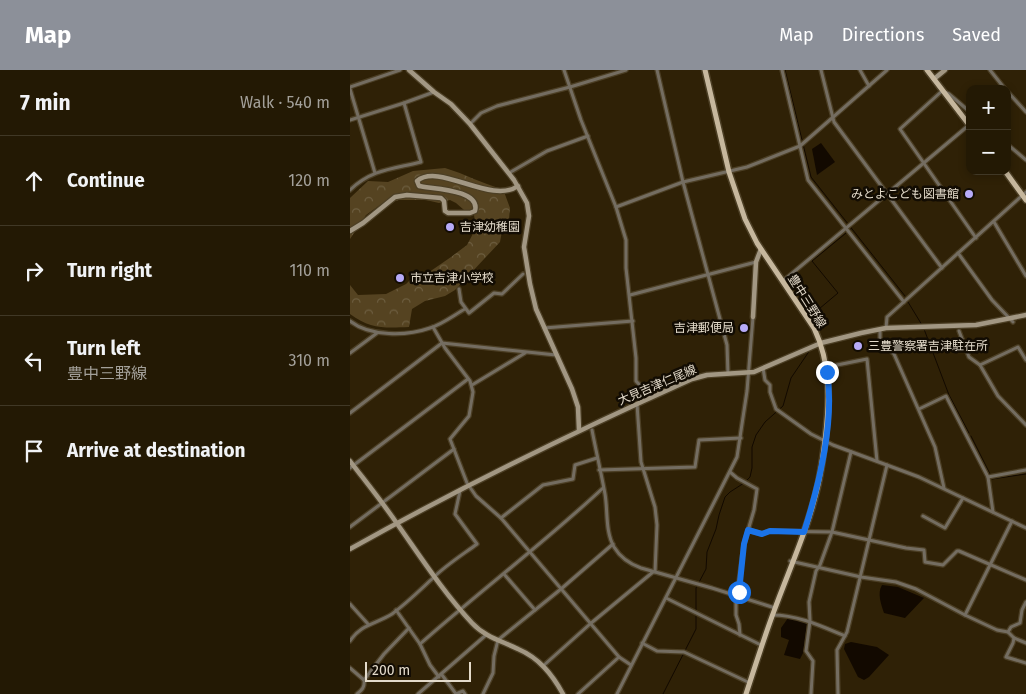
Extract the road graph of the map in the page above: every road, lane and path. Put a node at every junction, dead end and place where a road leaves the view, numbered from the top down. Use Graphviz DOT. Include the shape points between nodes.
graph roads {
  1 [pos="400,70"];
  2 [pos="411,70"];
  3 [pos="564,70"];
  4 [pos="626,70"];
  5 [pos="657,70"];
  6 [pos="705,70"];
  7 [pos="782,70"];
  8 [pos="821,70"];
  9 [pos="860,70"];
  10 [pos="887,70"];
  11 [pos="927,70"];
  12 [pos="945,70"];
  13 [pos="990,70"];
  14 [pos="934,79"];
  15 [pos="1002,85"];
  16 [pos="869,86"];
  17 [pos="570,87"];
  18 [pos="350,88"];
  19 [pos="942,91"];
  20 [pos="434,92"];
  21 [pos="1011,96"];
  22 [pos="404,103"];
  23 [pos="966,109"];
  24 [pos="1026,112"];
  25 [pos="359,117"];
  26 [pos="832,119"];
  27 [pos="350,120"];
  28 [pos="966,122"];
  29 [pos="470,124"];
  30 [pos="966,128"];
  31 [pos="588,136"];
  32 [pos="800,146"];
  33 [pos="1011,147"];
  34 [pos="1026,160"];
  35 [pos="924,162"];
  36 [pos="730,172"];
  37 [pos="375,173"];
  38 [pos="509,173"];
  39 [pos="1008,175"];
  40 [pos="683,182"];
  41 [pos="518,186"];
  42 [pos="350,190"];
  43 [pos="886,194"];
  44 [pos="1025,196"];
  45 [pos="616,207"];
  46 [pos="994,222"];
  47 [pos="846,228"];
  48 [pos="350,231"];
  49 [pos="976,238"];
  50 [pos="761,249"];
  51 [pos="958,253"];
  52 [pos="756,262"];
  53 [pos="942,268"];
  54 [pos="523,274"];
  55 [pos="709,274"];
  56 [pos="1026,276"];
  57 [pos="783,281"];
  58 [pos="459,288"];
  59 [pos="630,295"];
  60 [pos="904,302"];
  61 [pos="465,309"];
  62 [pos="1026,315"];
  63 [pos="753,317"];
  64 [pos="1011,320"];
  65 [pos="350,321"];
  66 [pos="633,321"];
  67 [pos="433,327"];
  68 [pos="544,328"];
  69 [pos="886,328"];
  70 [pos="880,329"];
  71 [pos="959,331"];
  72 [pos="376,333"];
  73 [pos="821,342"];
  74 [pos="442,343"];
  75 [pos="526,352"];
  76 [pos="350,353"];
  77 [pos="556,355"];
  78 [pos="1026,360"];
  79 [pos="980,365"];
  80 [pos="824,367"];
  81 [pos="763,368"];
  82 [pos="749,373"];
  83 [pos="728,374"];
  84 [pos="468,378"];
  85 [pos="472,385"];
  86 [pos="651,398"];
  87 [pos="637,404"];
  88 [pos="919,409"];
  89 [pos="350,413"];
  90 [pos="1026,426"];
  91 [pos="580,430"];
  92 [pos="592,430"];
  93 [pos="741,438"];
  94 [pos="825,441"];
  95 [pos="454,449"];
  96 [pos="850,452"];
  97 [pos="597,458"];
  98 [pos="350,461"];
  99 [pos="877,461"];
  100 [pos="886,465"];
  101 [pos="352,467"];
  102 [pos="600,470"];
  103 [pos="644,470"];
  104 [pos="1026,470"];
  105 [pos="730,472"];
  106 [pos="988,477"];
  107 [pos="469,486"];
  108 [pos="603,488"];
  109 [pos="944,489"];
  110 [pos="460,491"];
  111 [pos="963,498"];
  112 [pos="382,503"];
  113 [pos="993,512"];
  114 [pos="923,516"];
  115 [pos="501,518"];
  116 [pos="1012,522"];
  117 [pos="397,523"];
  118 [pos="350,527"];
  119 [pos="1026,528"];
  120 [pos="748,530"];
  121 [pos="804,532"];
  122 [pos="832,532"];
  123 [pos="869,540"];
  124 [pos="613,544"];
  125 [pos="350,549"];
  126 [pos="530,554"];
  127 [pos="792,561"];
  128 [pos="990,565"];
  129 [pos="819,568"];
  130 [pos="654,572"];
  131 [pos="504,574"];
  132 [pos="434,577"];
  133 [pos="860,577"];
  134 [pos="676,578"];
  135 [pos="1026,580"];
  136 [pos="561,589"];
  137 [pos="738,596"];
  138 [pos="666,598"];
  139 [pos="1026,602"];
  140 [pos="350,604"];
  141 [pos="775,608"];
  142 [pos="460,609"];
  143 [pos="396,610"];
  144 [pos="535,610"];
  145 [pos="772,614"];
  146 [pos="965,615"];
  147 [pos="810,621"];
  148 [pos="368,624"];
  149 [pos="590,624"];
  150 [pos="409,628"];
  151 [pos="1008,632"];
  152 [pos="486,635"];
  153 [pos="740,635"];
  154 [pos="844,636"];
  155 [pos="1014,638"];
  156 [pos="498,640"];
  157 [pos="350,641"];
  158 [pos="642,643"];
  159 [pos="1026,643"];
  160 [pos="420,644"];
  161 [pos="762,646"];
  162 [pos="619,657"];
  163 [pos="1026,663"];
  164 [pos="631,665"];
  165 [pos="543,666"];
  166 [pos="350,668"];
  167 [pos="440,676"];
  168 [pos="364,680"];
  169 [pos="750,683"];
  170 [pos="356,694"];
  171 [pos="418,694"];
  172 [pos="456,694"];
  173 [pos="465,694"];
  174 [pos="483,694"];
  175 [pos="563,694"];
  176 [pos="578,694"];
  177 [pos="617,694"];
  178 [pos="746,694"];
  179 [pos="811,694"];
  180 [pos="838,694"];
  1 -- 18 [label="street"];
  2 -- 20 [label="street"];
  3 -- 17 [label="street"];
  4 -- 17 [label="street"];
  5 -- 40 [label="street"];
  6 -- 36 [label="main road, 豊中三野線"];
  7 -- 32 [label="street"];
  8 -- 26 [label="street"];
  9 -- 16 [label="street"];
  10 -- 16 [label="street"];
  11 -- 14 [label="main road"];
  12 -- 14 [label="street"];
  13 -- 15 [label="street"];
  14 -- 19 [label="main road"];
  16 -- 26 [label="street"];
  17 -- 29 [label="street" via="497,106 481,113"];
  17 -- 31 [label="street"];
  18 -- 25 [label="street"];
  19 -- 23 [label="street"];
  19 -- 28 [label="main road"];
  19 -- 35 [label="street" via="900,128"];
  20 -- 22 [label="street"];
  20 -- 29 [label="street"];
  21 -- 24 [label="street"];
  22 -- 25 [label="street"];
  22 -- 37 [label="street" via="421,162"];
  25 -- 27 [label="street"];
  25 -- 37 [label="street"];
  26 -- 32 [label="street"];
  26 -- 43 [label="street"];
  29 -- 38 [label="street"];
  30 -- 35 [label="street"];
  31 -- 38 [label="street" via="547,151"];
  31 -- 45 [label="street"];
  32 -- 36 [label="street"];
  32 -- 47 [label="street" via="808,180"];
  33 -- 34 [label="street"];
  35 -- 43 [label="street"];
  35 -- 49 [label="street"];
  36 -- 40 [label="street"];
  36 -- 50 [label="main road, 豊中三野線" via="745,219"];
  37 -- 42 [label="street"];
  38 -- 41 [label="street"];
  39 -- 44 [label="main road"];
  40 -- 45 [label="street"];
  40 -- 55 [label="street"];
  41 -- 48 [label="street" via="496,191 449,179 422,178 417,181 419,186 461,194 474,204 475,211 448,213 441,198 401,195"];
  41 -- 68 [label="street" via="527,202 529,216 525,256 536,309"];
  43 -- 47 [label="street"];
  43 -- 53 [label="street"];
  44 -- 46 [label="street"];
  45 -- 59 [label="street" via="626,240"];
  46 -- 49 [label="street"];
  46 -- 56 [label="street"];
  47 -- 57 [label="street"];
  47 -- 60 [label="street"];
  49 -- 51 [label="street"];
  50 -- 52 [label="street"];
  50 -- 57 [label="main road, 豊中三野線"];
  51 -- 53 [label="street"];
  51 -- 64 [label="street"];
  52 -- 55 [label="street"];
  52 -- 63 [label="street"];
  53 -- 60 [label="street"];
  54 -- 61 [label="street" via="502,294 494,292 472,312"];
  55 -- 59 [label="street"];
  55 -- 83 [label="street" via="728,345"];
  57 -- 73 [label="main road, 豊中三野線"];
  58 -- 61 [label="street"];
  59 -- 66 [label="street"];
  60 -- 69 [label="street" via="886,317"];
  61 -- 67 [label="street"];
  62 -- 64 [label="street, 大見吉津仁尾線"];
  63 -- 82 [label="street"];
  64 -- 69 [label="street, 大見吉津仁尾線" via="976,325"];
  65 -- 72 [label="street"];
  66 -- 68 [label="street"];
  66 -- 86 [label="street" via="636,381"];
  67 -- 72 [label="street"];
  67 -- 74 [label="street"];
  68 -- 77 [label="street"];
  69 -- 70 [label="street, 大見吉津仁尾線"];
  70 -- 73 [label="street, 大見吉津仁尾線"];
  70 -- 88 [label="street" via="880,340 894,354"];
  71 -- 79 [label="street" via="967,354"];
  72 -- 76 [label="street"];
  73 -- 80 [label="main road, 豊中三野線"];
  73 -- 81 [label="street, 大見吉津仁尾線"];
  74 -- 75 [label="street"];
  74 -- 84 [label="street"];
  74 -- 89 [label="street"];
  75 -- 77 [label="street"];
  75 -- 85 [label="street"];
  77 -- 91 [label="street" via="578,406"];
  78 -- 79 [label="street" via="1018,347"];
  79 -- 90 [label="street" via="998,396"];
  80 -- 94 [label="main road, 豊中三野線" via="829,385"];
  80 -- 99 [label="street" via="867,359"];
  81 -- 82 [label="street, 大見吉津仁尾線"];
  81 -- 94 [label="street" via="764,380 770,385 776,409"];
  82 -- 83 [label="street, 大見吉津仁尾線"];
  82 -- 93 [label="street"];
  83 -- 86 [label="street, 大見吉津仁尾線" via="692,378"];
  84 -- 85 [label="street"];
  84 -- 101 [label="street"];
  85 -- 95 [label="street" via="468,419 450,439"];
  86 -- 87 [label="street, 大見吉津仁尾線"];
  87 -- 91 [label="street, 大見吉津仁尾線"];
  87 -- 103 [label="street"];
  88 -- 106 [label="street" via="946,396"];
  88 -- 109 [label="street" via="935,447"];
  91 -- 107 [label="street, 大見吉津仁尾線"];
  92 -- 97 [label="street"];
  93 -- 103 [label="street" via="699,440 695,467"];
  93 -- 105 [label="street"];
  94 -- 96 [label="street"];
  94 -- 121 [label="main road, 豊中三野線" via="818,486"];
  95 -- 107 [label="street"];
  95 -- 112 [label="street"];
  96 -- 99 [label="street"];
  96 -- 122 [label="street"];
  97 -- 102 [label="street"];
  97 -- 115 [label="street" via="575,465 573,479 543,486"];
  98 -- 101 [label="street"];
  99 -- 100 [label="street"];
  100 -- 109 [label="street"];
  100 -- 123 [label="street"];
  101 -- 112 [label="street"];
  102 -- 103 [label="street"];
  102 -- 108 [label="street"];
  103 -- 130 [label="street" via="657,524"];
  104 -- 106 [label="street"];
  105 -- 120 [label="street" via="757,489"];
  105 -- 134 [label="street"];
  106 -- 113 [label="street"];
  107 -- 110 [label="street, 大見吉津仁尾線"];
  107 -- 115 [label="street"];
  108 -- 124 [label="street"];
  108 -- 126 [label="street"];
  109 -- 111 [label="street"];
  110 -- 117 [label="street, 大見吉津仁尾線"];
  110 -- 132 [label="street" via="455,514 477,544"];
  111 -- 113 [label="street"];
  111 -- 114 [label="street" via="945,528"];
  112 -- 117 [label="street"];
  112 -- 118 [label="street"];
  113 -- 116 [label="street"];
  115 -- 126 [label="street"];
  116 -- 119 [label="street"];
  116 -- 128 [label="street"];
  117 -- 125 [label="street, 大見吉津仁尾線"];
  117 -- 132 [label="street"];
  120 -- 121 [label="street" via="762,534 770,531"];
  120 -- 137 [label="street"];
  121 -- 122 [label="street"];
  121 -- 127 [label="main road, 豊中三野線"];
  122 -- 123 [label="street"];
  122 -- 129 [label="street"];
  123 -- 128 [label="street" via="924,550 925,562 943,566 957,551"];
  123 -- 133 [label="street"];
  124 -- 130 [label="street" via="632,564"];
  124 -- 136 [label="street"];
  126 -- 131 [label="street"];
  126 -- 136 [label="street"];
  127 -- 129 [label="street"];
  127 -- 141 [label="main road, 豊中三野線"];
  128 -- 135 [label="street"];
  128 -- 146 [label="street"];
  129 -- 133 [label="street"];
  129 -- 147 [label="street" via="809,602"];
  130 -- 134 [label="street"];
  130 -- 149 [label="street"];
  131 -- 142 [label="street"];
  131 -- 144 [label="street"];
  132 -- 142 [label="street"];
  132 -- 143 [label="street"];
  133 -- 146 [label="street" via="896,582 916,589"];
  133 -- 154 [label="street"];
  134 -- 137 [label="street"];
  134 -- 138 [label="street"];
  136 -- 144 [label="street"];
  136 -- 149 [label="street"];
  137 -- 141 [label="street"];
  137 -- 153 [label="street" via="736,615"];
  138 -- 153 [label="street"];
  138 -- 158 [label="street"];
  139 -- 151 [label="street" via="1020,623"];
  140 -- 148 [label="street"];
  141 -- 145 [label="main road, 豊中三野線"];
  142 -- 152 [label="street"];
  142 -- 160 [label="street"];
  143 -- 148 [label="street" via="378,622"];
  143 -- 150 [label="street"];
  144 -- 156 [label="street"];
  145 -- 147 [label="street"];
  145 -- 161 [label="main road, 豊中三野線"];
  146 -- 151 [label="street"];
  147 -- 154 [label="street"];
  147 -- 179 [label="street" via="806,651 813,662"];
  148 -- 157 [label="street"];
  149 -- 162 [label="street"];
  149 -- 165 [label="street"];
  150 -- 160 [label="street"];
  150 -- 168 [label="street"];
  151 -- 155 [label="street"];
  152 -- 156 [label="street"];
  152 -- 167 [label="street"];
  153 -- 161 [label="street"];
  154 -- 180 [label="street" via="837,650"];
  155 -- 159 [label="street"];
  155 -- 163 [label="street" via="1006,657"];
  156 -- 165 [label="street" via="530,655"];
  156 -- 174 [label="street" via="493,673"];
  158 -- 164 [label="street"];
  158 -- 169 [label="street" via="657,651 684,652"];
  160 -- 167 [label="street" via="430,666"];
  161 -- 169 [label="main road, 豊中三野線"];
  162 -- 164 [label="street"];
  162 -- 176 [label="street"];
  164 -- 177 [label="street"];
  165 -- 175 [label="street"];
  166 -- 168 [label="street"];
  167 -- 171 [label="street"];
  167 -- 172 [label="street"];
  168 -- 170 [label="street" via="362,689"];
  169 -- 178 [label="main road, 豊中三野線"];
  172 -- 173 [label="street" via="463,691"];
}
